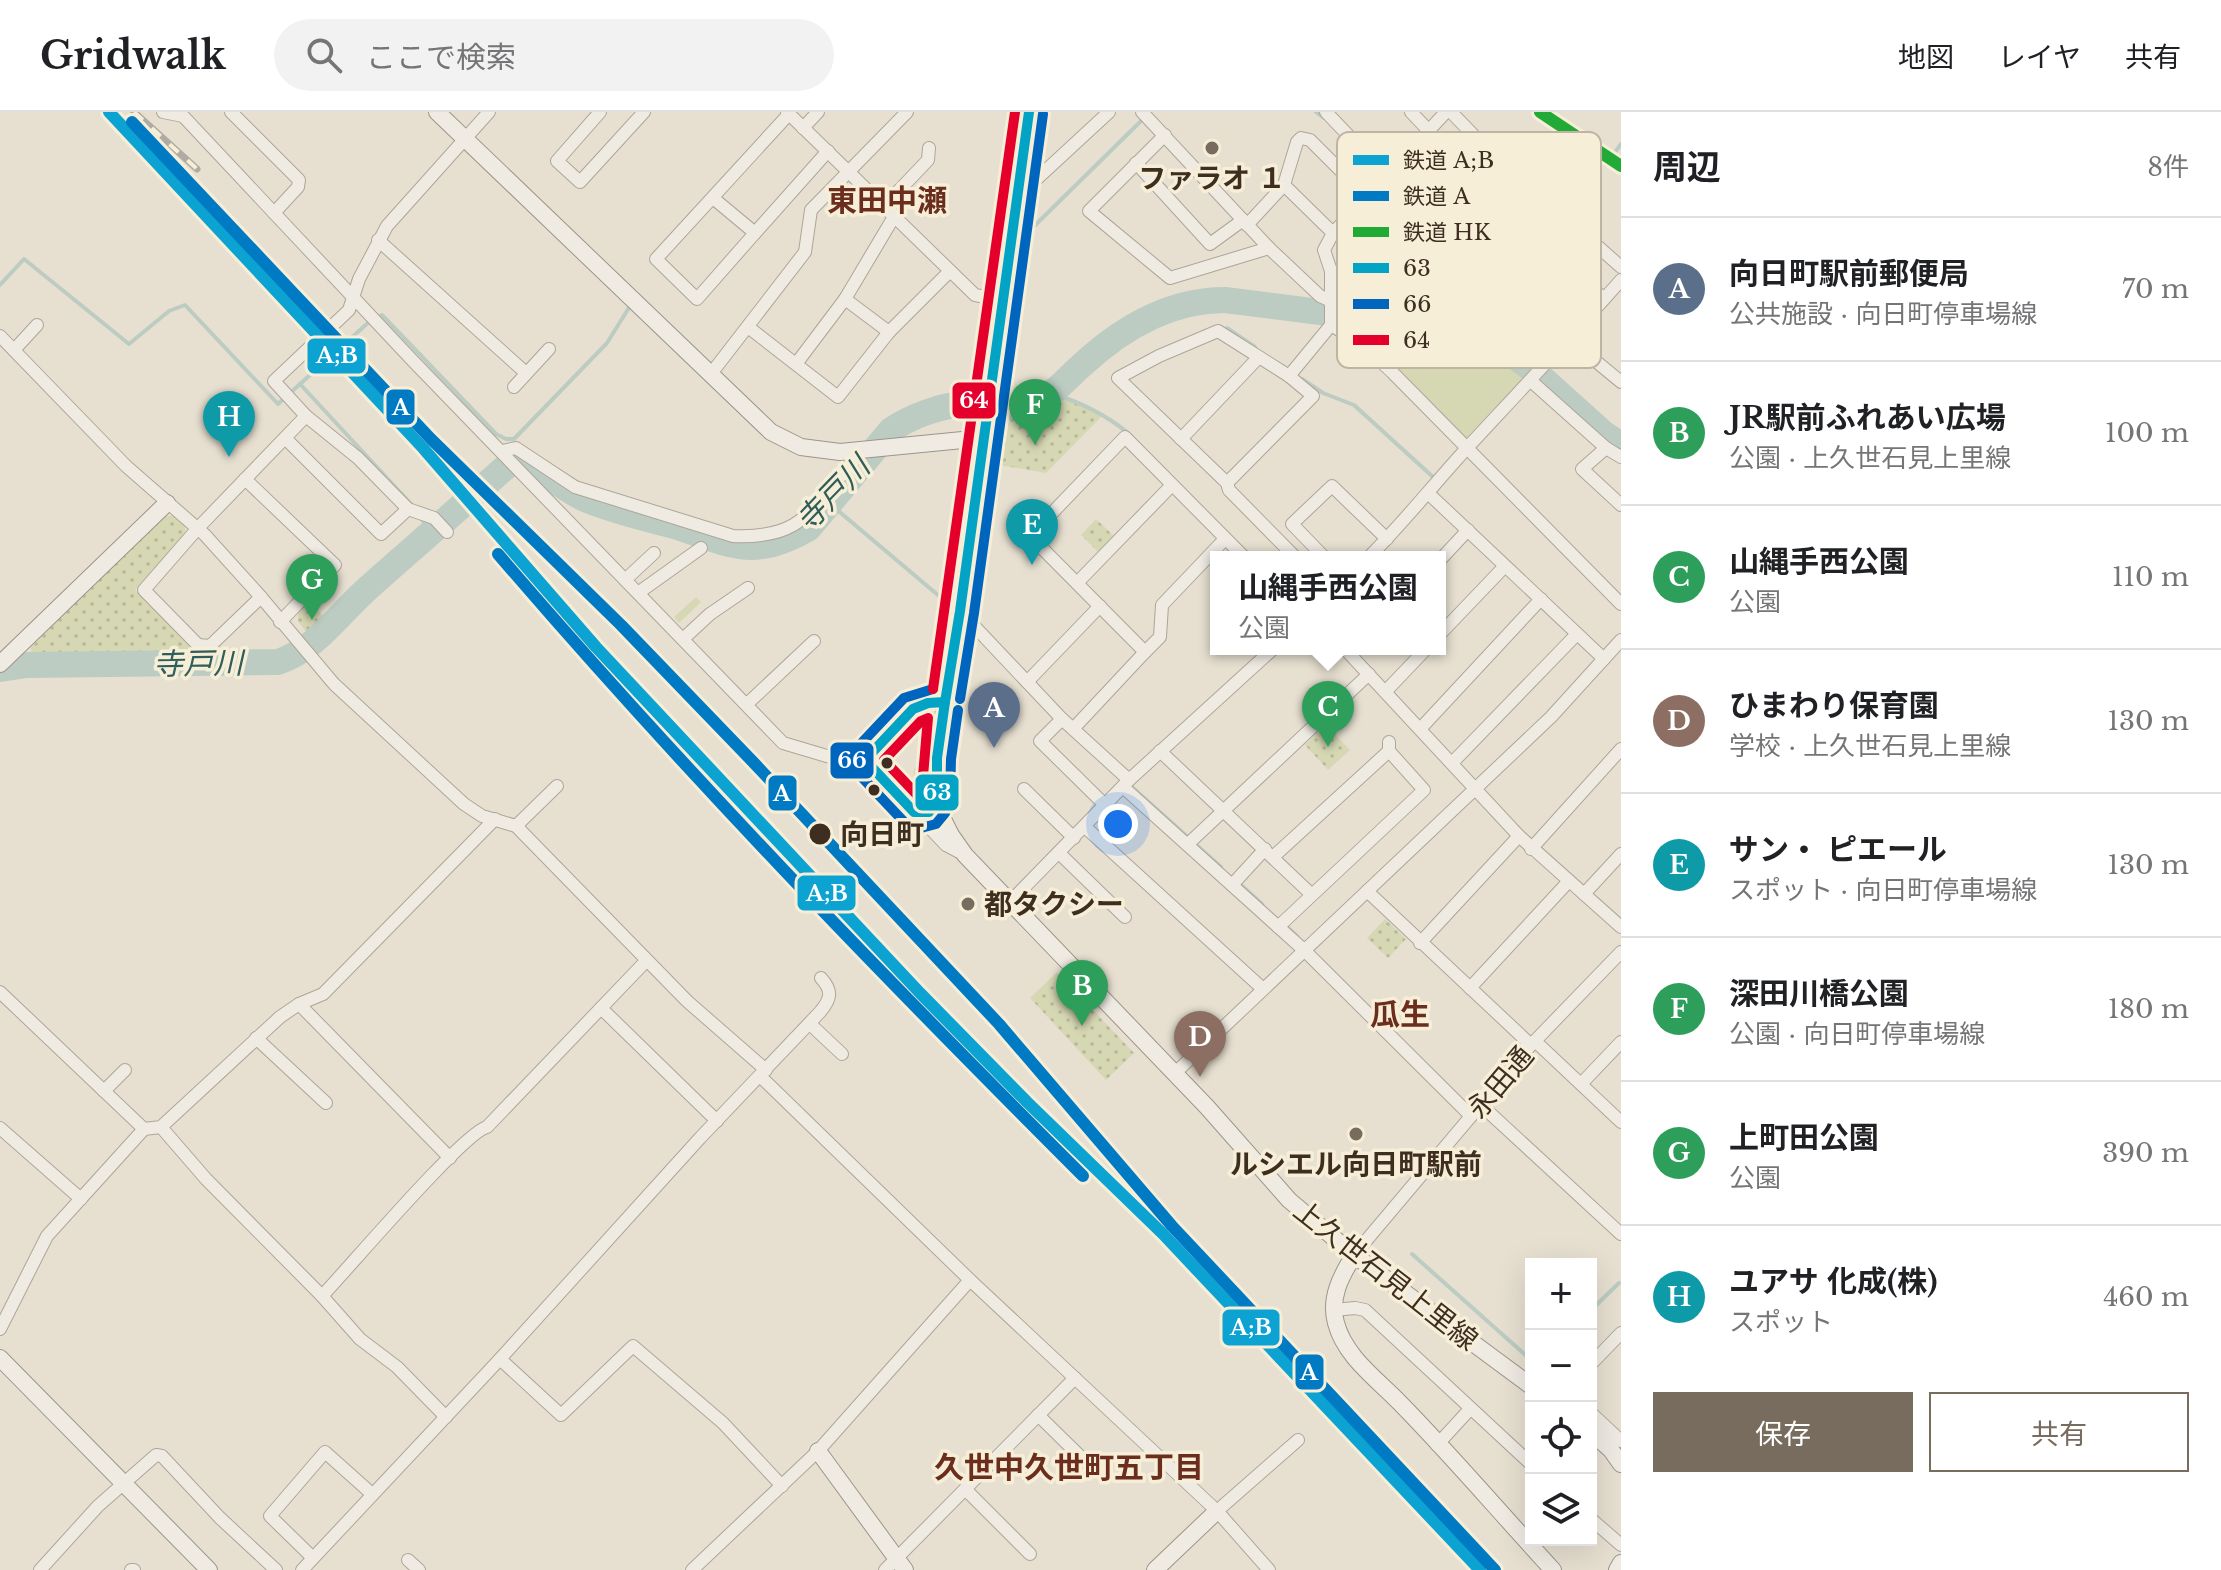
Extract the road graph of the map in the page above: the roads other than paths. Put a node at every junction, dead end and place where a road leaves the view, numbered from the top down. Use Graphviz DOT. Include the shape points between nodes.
graph roads {
  1 [pos="163,112"];
  2 [pos="231,112"];
  3 [pos="437,112"];
  4 [pos="489,112"];
  5 [pos="600,112"];
  6 [pos="644,112"];
  7 [pos="818,112"];
  8 [pos="907,112"];
  9 [pos="1029,112"];
  10 [pos="1109,112"];
  11 [pos="1142,112"];
  12 [pos="1326,112"];
  13 [pos="1411,112"];
  14 [pos="1449,112"];
  15 [pos="788,113"];
  16 [pos="184,114"];
  17 [pos="803,128"];
  18 [pos="1429,131"];
  19 [pos="1345,132"];
  20 [pos="1470,132"];
  21 [pos="1165,135"];
  22 [pos="464,139"];
  23 [pos="929,148"];
  24 [pos="828,151"];
  25 [pos="1136,163"];
  26 [pos="1337,166"];
  27 [pos="849,171"];
  28 [pos="1284,185"];
  29 [pos="1017,197"];
  30 [pos="713,198"];
  31 [pos="885,205"];
  32 [pos="274,213"];
  33 [pos="895,215"];
  34 [pos="1245,222"];
  35 [pos="1337,229"];
  36 [pos="755,233"];
  37 [pos="1333,233"];
  38 [pos="378,240"];
  39 [pos="1269,248"];
  40 [pos="1601,249"];
  41 [pos="1621,267"];
  42 [pos="950,271"];
  43 [pos="1331,271"];
  44 [pos="1337,272"];
  45 [pos="1621,280"];
  46 [pos="353,296"];
  47 [pos="1601,296"];
  48 [pos="845,299"];
  49 [pos="1604,299"];
  50 [pos="1002,300"];
  51 [pos="1601,302"];
  52 [pos="1331,314"];
  53 [pos="1337,320"];
  54 [pos="37,325"];
  55 [pos="748,327"];
  56 [pos="889,332"];
  57 [pos="0,336"];
  58 [pos="549,349"];
  59 [pos="14,350"];
  60 [pos="1258,358"];
  61 [pos="796,364"];
  62 [pos="1601,365"];
  63 [pos="1386,368"];
  64 [pos="1542,368"];
  65 [pos="526,373"];
  66 [pos="710,375"];
  67 [pos="1536,375"];
  68 [pos="1289,376"];
  69 [pos="1621,382"];
  70 [pos="514,387"];
  71 [pos="306,416"];
  72 [pos="285,438"];
  73 [pos="983,438"];
  74 [pos="1181,439"];
  75 [pos="1606,448"];
  76 [pos="1466,449"];
  77 [pos="506,455"];
  78 [pos="1621,457"];
  79 [pos="852,463"];
  80 [pos="245,479"];
  81 [pos="1227,483"];
  82 [pos="1171,486"];
  83 [pos="1429,494"];
  84 [pos="167,503"];
  85 [pos="1621,505"];
  86 [pos="408,509"];
  87 [pos="442,526"];
  88 [pos="198,528"];
  89 [pos="1468,530"];
  90 [pos="1225,539"];
  91 [pos="1387,539"];
  92 [pos="701,548"];
  93 [pos="1214,551"];
  94 [pos="1238,551"];
  95 [pos="1289,551"];
  96 [pos="1318,551"];
  97 [pos="1375,551"];
  98 [pos="654,553"];
  99 [pos="1446,554"];
  100 [pos="1210,555"];
  101 [pos="1505,566"];
  102 [pos="625,580"];
  103 [pos="1077,583"];
  104 [pos="748,588"];
  105 [pos="638,593"];
  106 [pos="261,597"];
  107 [pos="1541,599"];
  108 [pos="1621,604"];
  109 [pos="1100,606"];
  110 [pos="960,611"];
  111 [pos="280,622"];
  112 [pos="1446,628"];
  113 [pos="1577,634"];
  114 [pos="683,639"];
  115 [pos="1621,640"];
  116 [pos="814,641"];
  117 [pos="1145,652"];
  118 [pos="1266,655"];
  119 [pos="1354,655"];
  120 [pos="1420,655"];
  121 [pos="1604,659"];
  122 [pos="0,664"];
  123 [pos="1369,674"];
  124 [pos="1027,682"];
  125 [pos="1386,691"];
  126 [pos="946,702"];
  127 [pos="747,704"];
  128 [pos="1062,719"];
  129 [pos="1421,728"];
  130 [pos="1073,729"];
  131 [pos="1621,749"];
  132 [pos="1160,751"];
  133 [pos="865,760"];
  134 [pos="1452,763"];
  135 [pos="1126,784"];
  136 [pos="557,786"];
  137 [pos="1474,788"];
  138 [pos="1024,789"];
  139 [pos="938,797"];
  140 [pos="1105,805"];
  141 [pos="1224,810"];
  142 [pos="914,812"];
  143 [pos="495,819"];
  144 [pos="516,826"];
  145 [pos="1085,827"];
  146 [pos="1519,836"];
  147 [pos="1074,838"];
  148 [pos="1188,844"];
  149 [pos="1531,849"];
  150 [pos="1059,853"];
  151 [pos="1269,853"];
  152 [pos="1621,854"];
  153 [pos="965,855"];
  154 [pos="1569,881"];
  155 [pos="1232,885"];
  156 [pos="1367,891"];
  157 [pos="1311,894"];
  158 [pos="1584,894"];
  159 [pos="1010,902"];
  160 [pos="1125,917"];
  161 [pos="1278,927"];
  162 [pos="1621,927"];
  163 [pos="1420,943"];
  164 [pos="1305,951"];
  165 [pos="1621,952"];
  166 [pos="646,961"];
  167 [pos="821,978"];
  168 [pos="1470,988"];
  169 [pos="1263,989"];
  170 [pos="0,992"];
  171 [pos="299,1004"];
  172 [pos="601,1008"];
  173 [pos="810,1024"];
  174 [pos="256,1038"];
  175 [pos="1621,1042"];
  176 [pos="1533,1043"];
  177 [pos="842,1054"];
  178 [pos="125,1070"];
  179 [pos="763,1073"];
  180 [pos="1175,1073"];
  181 [pos="1581,1084"];
  182 [pos="104,1091"];
  183 [pos="326,1103"];
  184 [pos="1481,1105"];
  185 [pos="1471,1116"];
  186 [pos="717,1121"];
  187 [pos="1621,1122"];
  188 [pos="161,1127"];
  189 [pos="0,1128"];
  190 [pos="144,1129"];
  191 [pos="450,1158"];
  192 [pos="81,1199"];
  193 [pos="1621,1234"];
  194 [pos="1354,1255"];
  195 [pos="970,1280"];
  196 [pos="322,1296"];
  197 [pos="1334,1310"];
  198 [pos="0,1329"];
  199 [pos="1621,1333"];
  200 [pos="0,1358"];
  201 [pos="1597,1358"];
  202 [pos="500,1359"];
  203 [pos="1075,1378"];
  204 [pos="1525,1382"];
  205 [pos="1470,1409"];
  206 [pos="1038,1415"];
  207 [pos="446,1417"];
  208 [pos="1597,1417"];
  209 [pos="1618,1433"];
  210 [pos="1597,1437"];
  211 [pos="1298,1440"];
  212 [pos="1437,1445"];
  213 [pos="818,1451"];
  214 [pos="1525,1459"];
  215 [pos="1621,1464"];
  216 [pos="1091,1467"];
  217 [pos="125,1485"];
  218 [pos="782,1486"];
  219 [pos="965,1489"];
  220 [pos="372,1494"];
  221 [pos="1217,1511"];
  222 [pos="1597,1524"];
  223 [pos="1621,1545"];
  224 [pos="1030,1554"];
  225 [pos="313,1558"];
  226 [pos="408,1560"];
  227 [pos="1621,1563"];
  228 [pos="895,1566"];
  229 [pos="40,1570"];
  230 [pos="209,1570"];
  231 [pos="276,1570"];
  232 [pos="302,1570"];
  233 [pos="419,1570"];
  234 [pos="692,1570"];
  235 [pos="1155,1570"];
  236 [pos="1269,1570"];
  237 [pos="1553,1570"];
  238 [pos="1617,1570"];
  1 -- 16 [label="street"];
  2 -- 32 [label="street" via="299,180"];
  3 -- 22 [label="street"];
  4 -- 22 [label="street"];
  5 -- 6 [label="street" via="557,161 580,182"];
  7 -- 17 [label="street"];
  8 -- 27 [label="street"];
  9 -- 29 [label="street, 上久世石見上里線"];
  10 -- 29 [label="street"];
  11 -- 21 [label="street"];
  12 -- 19 [label="street"];
  13 -- 18 [label="street"];
  14 -- 18 [label="street"];
  14 -- 20 [label="street"];
  15 -- 17 [label="street"];
  15 -- 30 [label="street"];
  16 -- 32 [label="street"];
  17 -- 24 [label="street"];
  21 -- 25 [label="street"];
  21 -- 34 [label="street"];
  22 -- 38 [label="street"];
  22 -- 66 [label="street"];
  23 -- 31 [label="street" via="928,160"];
  24 -- 27 [label="street"];
  24 -- 36 [label="street"];
  25 -- 34 [label="street" via="1210,244"];
  25 -- 39 [label="street" via="1089,211 1170,278"];
  26 -- 28 [label="street" via="1305,137 1297,142"];
  27 -- 31 [label="street"];
  27 -- 55 [label="street" via="811,210 805,252"];
  28 -- 34 [label="street"];
  28 -- 37 [label="street"];
  29 -- 50 [label="street, 上久世石見上里線"];
  30 -- 36 [label="street"];
  30 -- 36 [label="street" via="656,259 697,299"];
  31 -- 33 [label="street"];
  32 -- 46 [label="street"];
  33 -- 42 [label="street"];
  33 -- 48 [label="street"];
  34 -- 39 [label="street"];
  35 -- 37 [label="street"];
  37 -- 43 [label="street" via="1324,250"];
  38 -- 46 [label="street"];
  38 -- 65 [label="street"];
  39 -- 52 [label="street" via="1320,296"];
  40 -- 41 [label="street"];
  42 -- 50 [label="street" via="975,295"];
  42 -- 56 [label="street"];
  43 -- 44 [label="street"];
  43 -- 52 [label="street"];
  45 -- 49 [label="street"];
  46 -- 71 [label="street" via="349,310 274,381"];
  46 -- 77 [label="street"];
  47 -- 49 [label="street"];
  48 -- 56 [label="street"];
  48 -- 61 [label="street"];
  49 -- 51 [label="street"];
  50 -- 73 [label="street, 上久世石見上里線"];
  52 -- 53 [label="street"];
  52 -- 68 [label="street"];
  54 -- 59 [label="street"];
  55 -- 61 [label="street"];
  55 -- 66 [label="street"];
  56 -- 61 [label="street" via="838,397"];
  57 -- 59 [label="street"];
  58 -- 65 [label="street"];
  59 -- 84 [label="street"];
  60 -- 68 [label="street"];
  60 -- 74 [label="street"];
  60 -- 74 [label="street" via="1218,331 1118,378"];
  62 -- 69 [label="street"];
  63 -- 76 [label="street"];
  64 -- 67 [label="street"];
  65 -- 70 [label="street"];
  66 -- 73 [label="street" via="762,425 791,444 816,451"];
  67 -- 75 [label="street"];
  67 -- 76 [label="street"];
  68 -- 81 [label="street" via="1313,396"];
  71 -- 72 [label="street"];
  71 -- 86 [label="street"];
  72 -- 80 [label="street"];
  72 -- 86 [label="street" via="381,534"];
  73 -- 110 [label="street, 上久世石見上里線"];
  74 -- 81 [label="street"];
  75 -- 78 [label="street"];
  75 -- 85 [label="street" via="1582,469"];
  76 -- 83 [label="street"];
  76 -- 108 [label="street"];
  77 -- 79 [label="street" via="516,448 575,487 733,536 753,537 795,525"];
  77 -- 102 [label="street"];
  80 -- 88 [label="street"];
  80 -- 111 [label="street" via="335,565"];
  81 -- 95 [label="street"];
  82 -- 90 [label="street"];
  82 -- 103 [label="street"];
  82 -- 103 [label="street" via="1125,437 1030,536"];
  83 -- 89 [label="street"];
  83 -- 91 [label="street"];
  84 -- 88 [label="street"];
  84 -- 122 [label="street"];
  86 -- 87 [label="street"];
  88 -- 106 [label="street"];
  88 -- 106 [label="street" via="144,590 198,645 210,646"];
  89 -- 99 [label="street"];
  89 -- 101 [label="street"];
  90 -- 93 [label="street"];
  90 -- 94 [label="street"];
  91 -- 96 [label="street" via="1332,486 1292,524"];
  91 -- 97 [label="street"];
  92 -- 105 [label="street"];
  98 -- 102 [label="street"];
  100 -- 117 [label="street" via="1162,605 1160,637"];
  101 -- 107 [label="street"];
  101 -- 112 [label="street"];
  102 -- 105 [label="street"];
  103 -- 109 [label="street"];
  104 -- 114 [label="street"];
  105 -- 114 [label="street"];
  106 -- 111 [label="street"];
  107 -- 113 [label="street"];
  107 -- 129 [label="street"];
  109 -- 117 [label="street"];
  109 -- 124 [label="street"];
  110 -- 124 [label="street"];
  110 -- 126 [label="street, 上久世石見上里線"];
  111 -- 143 [label="street" via="334,684 453,795"];
  113 -- 121 [label="street"];
  113 -- 134 [label="street"];
  114 -- 127 [label="street"];
  115 -- 121 [label="street"];
  116 -- 127 [label="street"];
  117 -- 130 [label="street"];
  118 -- 132 [label="street"];
  119 -- 123 [label="street"];
  120 -- 125 [label="street"];
  121 -- 137 [label="street"];
  123 -- 125 [label="street"];
  123 -- 141 [label="street"];
  124 -- 128 [label="street"];
  125 -- 129 [label="street"];
  126 -- 133 [label="street" via="913,709"];
  126 -- 139 [label="street, 上久世石見上里線" via="936,762"];
  127 -- 133 [label="street" via="783,743 846,763"];
  128 -- 130 [label="street"];
  128 -- 140 [label="street" via="1040,741"];
  129 -- 134 [label="street"];
  130 -- 135 [label="street"];
  131 -- 149 [label="street"];
  132 -- 135 [label="street"];
  132 -- 141 [label="street"];
  133 -- 142 [label="street"];
  134 -- 137 [label="street"];
  135 -- 140 [label="street"];
  135 -- 148 [label="street"];
  136 -- 144 [label="street"];
  137 -- 146 [label="street"];
  137 -- 156 [label="street"];
  138 -- 147 [label="street"];
  139 -- 142 [label="street" via="929,812"];
  139 -- 153 [label="street, 上久世石見上里線" via="951,835"];
  140 -- 145 [label="street"];
  141 -- 148 [label="street"];
  141 -- 151 [label="street"];
  142 -- 153 [label="street" via="946,845"];
  143 -- 144 [label="street"];
  143 -- 171 [label="street" via="323,994"];
  144 -- 166 [label="street"];
  145 -- 147 [label="street"];
  145 -- 169 [label="street"];
  146 -- 149 [label="street"];
  146 -- 163 [label="street"];
  147 -- 150 [label="street"];
  148 -- 155 [label="street"];
  149 -- 154 [label="street"];
  150 -- 159 [label="street"];
  150 -- 160 [label="street"];
  151 -- 155 [label="street"];
  151 -- 157 [label="street"];
  151 -- 157 [label="street" via="1389,747 1424,790"];
  152 -- 158 [label="street"];
  153 -- 159 [label="street, 上久世石見上里線"];
  154 -- 158 [label="street"];
  154 -- 168 [label="street"];
  155 -- 161 [label="street"];
  156 -- 163 [label="street"];
  156 -- 164 [label="street"];
  157 -- 161 [label="street"];
  158 -- 162 [label="street"];
  159 -- 180 [label="street, 上久世石見上里線"];
  161 -- 164 [label="street"];
  163 -- 168 [label="street"];
  164 -- 169 [label="street"];
  164 -- 185 [label="street"];
  165 -- 176 [label="street, 永田通"];
  166 -- 172 [label="street"];
  166 -- 179 [label="street"];
  167 -- 173 [label="street" via="829,1001"];
  168 -- 176 [label="street"];
  169 -- 180 [label="street"];
  170 -- 182 [label="street"];
  171 -- 174 [label="street"];
  171 -- 191 [label="street"];
  172 -- 186 [label="street"];
  172 -- 191 [label="street" via="487,1127"];
  173 -- 177 [label="street"];
  173 -- 179 [label="street"];
  174 -- 183 [label="street"];
  174 -- 188 [label="street"];
  175 -- 181 [label="street"];
  176 -- 181 [label="street"];
  176 -- 184 [label="street, 永田通"];
  178 -- 182 [label="street"];
  179 -- 186 [label="street"];
  179 -- 195 [label="street"];
  180 -- 194 [label="street, 上久世石見上里線" via="1289,1200"];
  181 -- 187 [label="street"];
  182 -- 190 [label="street"];
  184 -- 185 [label="street, 永田通"];
  184 -- 193 [label="street"];
  185 -- 194 [label="street, 永田通"];
  186 -- 202 [label="street"];
  188 -- 190 [label="street"];
  188 -- 196 [label="street"];
  189 -- 192 [label="street"];
  190 -- 192 [label="street"];
  191 -- 196 [label="street"];
  192 -- 198 [label="street" via="47,1236"];
  194 -- 197 [label="street" via="1336,1289"];
  194 -- 204 [label="street, 上久世石見上里線"];
  195 -- 203 [label="street"];
  195 -- 213 [label="street"];
  196 -- 207 [label="street" via="360,1339 397,1367"];
  197 -- 205 [label="street" via="1365,1310"];
  197 -- 212 [label="street" via="1336,1325 1359,1363"];
  199 -- 201 [label="street"];
  200 -- 217 [label="street"];
  202 -- 207 [label="street"];
  202 -- 218 [label="street" via="561,1415 633,1346 723,1423"];
  203 -- 206 [label="street"];
  203 -- 221 [label="street"];
  205 -- 212 [label="street"];
  205 -- 214 [label="street"];
  206 -- 216 [label="street"];
  206 -- 219 [label="street"];
  207 -- 220 [label="street"];
  208 -- 209 [label="street"];
  210 -- 215 [label="street"];
  211 -- 221 [label="street"];
  212 -- 237 [label="street"];
  213 -- 218 [label="street"];
  213 -- 228 [label="street"];
  217 -- 229 [label="street" via="98,1506"];
  217 -- 230 [label="street"];
  217 -- 231 [label="street" via="156,1455 162,1456"];
  218 -- 234 [label="street"];
  219 -- 224 [label="street"];
  219 -- 228 [label="street"];
  220 -- 225 [label="street"];
  220 -- 225 [label="street" via="325,1452 270,1516"];
  221 -- 235 [label="street"];
  221 -- 236 [label="street"];
  222 -- 223 [label="street"];
  225 -- 232 [label="street"];
  226 -- 233 [label="street"];
  227 -- 238 [label="street"];
}
